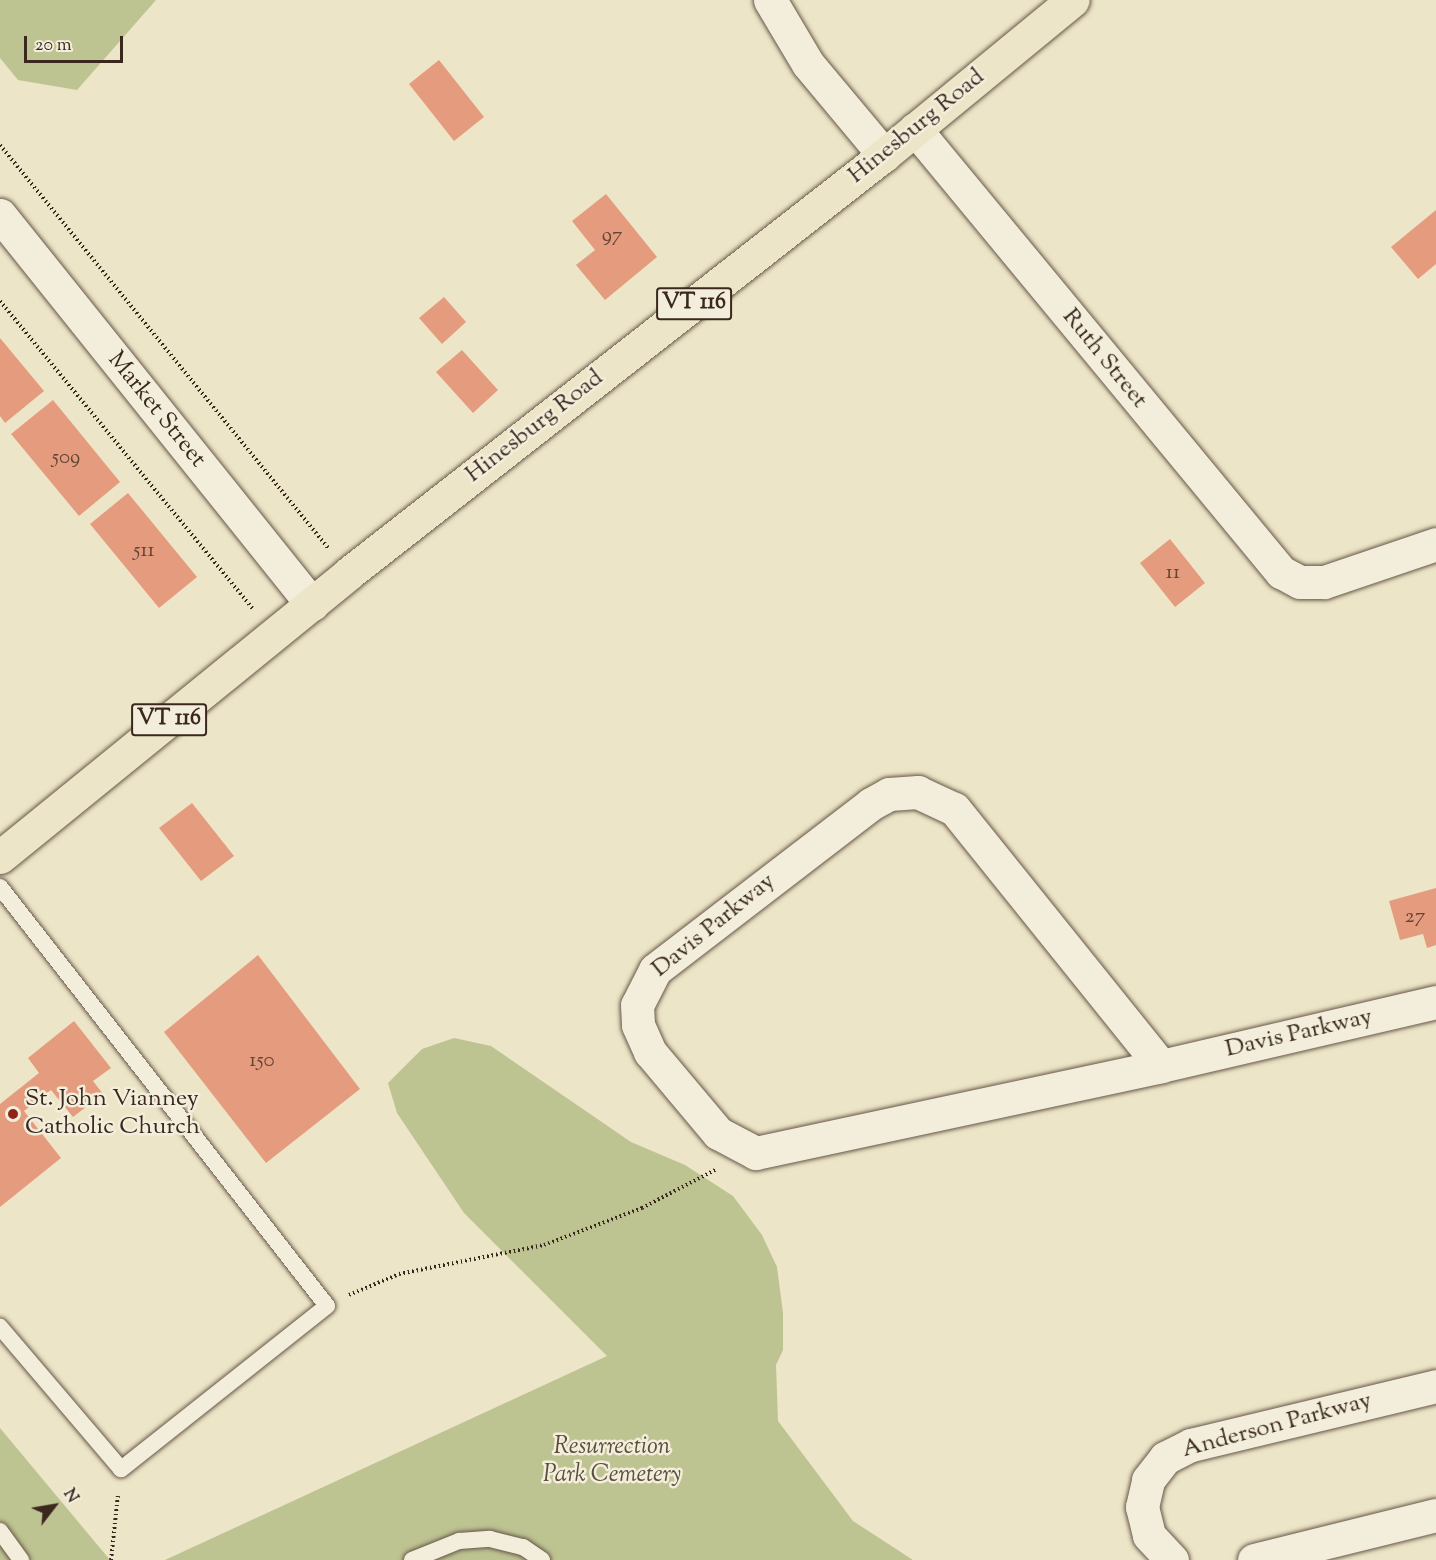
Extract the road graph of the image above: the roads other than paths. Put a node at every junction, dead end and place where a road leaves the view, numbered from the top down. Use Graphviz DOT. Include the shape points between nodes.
graph roads {
  1 [pos="770,0"];
  2 [pos="1073,0"];
  3 [pos="915,129"];
  4 [pos="884,155"];
  5 [pos="0,215"];
  6 [pos="1436,544"];
  7 [pos="312,604"];
  8 [pos="0,857"];
  9 [pos="0,886"];
  10 [pos="1436,1002"];
  11 [pos="1161,1066"];
  12 [pos="0,1327"];
  13 [pos="1436,1386"];
  14 [pos="1436,1515"];
  15 [pos="0,1531"];
  16 [pos="21,1560"];
  17 [pos="412,1560"];
  18 [pos="542,1560"];
  19 [pos="1172,1560"];
  20 [pos="1254,1560"];
  1 -- 4 [label="street" via="808,64"];
  2 -- 3 [label="main road, Hinesburg Road / VT 116"];
  3 -- 4 [label="main road, Hinesburg Road / VT 116"];
  3 -- 6 [label="street, Ruth Street" via="1266,557 1300,582 1349,577"];
  4 -- 7 [label="main road, Hinesburg Road / VT 116"];
  5 -- 7 [label="street, Market Street"];
  7 -- 8 [label="main road, Hinesburg Road / VT 116"];
  9 -- 12 [label="lane" via="327,1306 121,1469"];
  10 -- 11 [label="street, Davis Parkway"];
  11 -- 11 [label="street, Davis Parkway" via="954,809 928,794 898,792 880,798 662,963 643,986 637,1015 645,1044 710,1126 745,1150 776,1150"];
  13 -- 19 [label="street, Anderson Parkway" via="1191,1445 1165,1458 1148,1480 1142,1508 1149,1535"];
  14 -- 20 [label="street"];
  15 -- 16 [label="lane"];
  17 -- 18 [label="lane" via="459,1541 490,1539 522,1547"];
}
